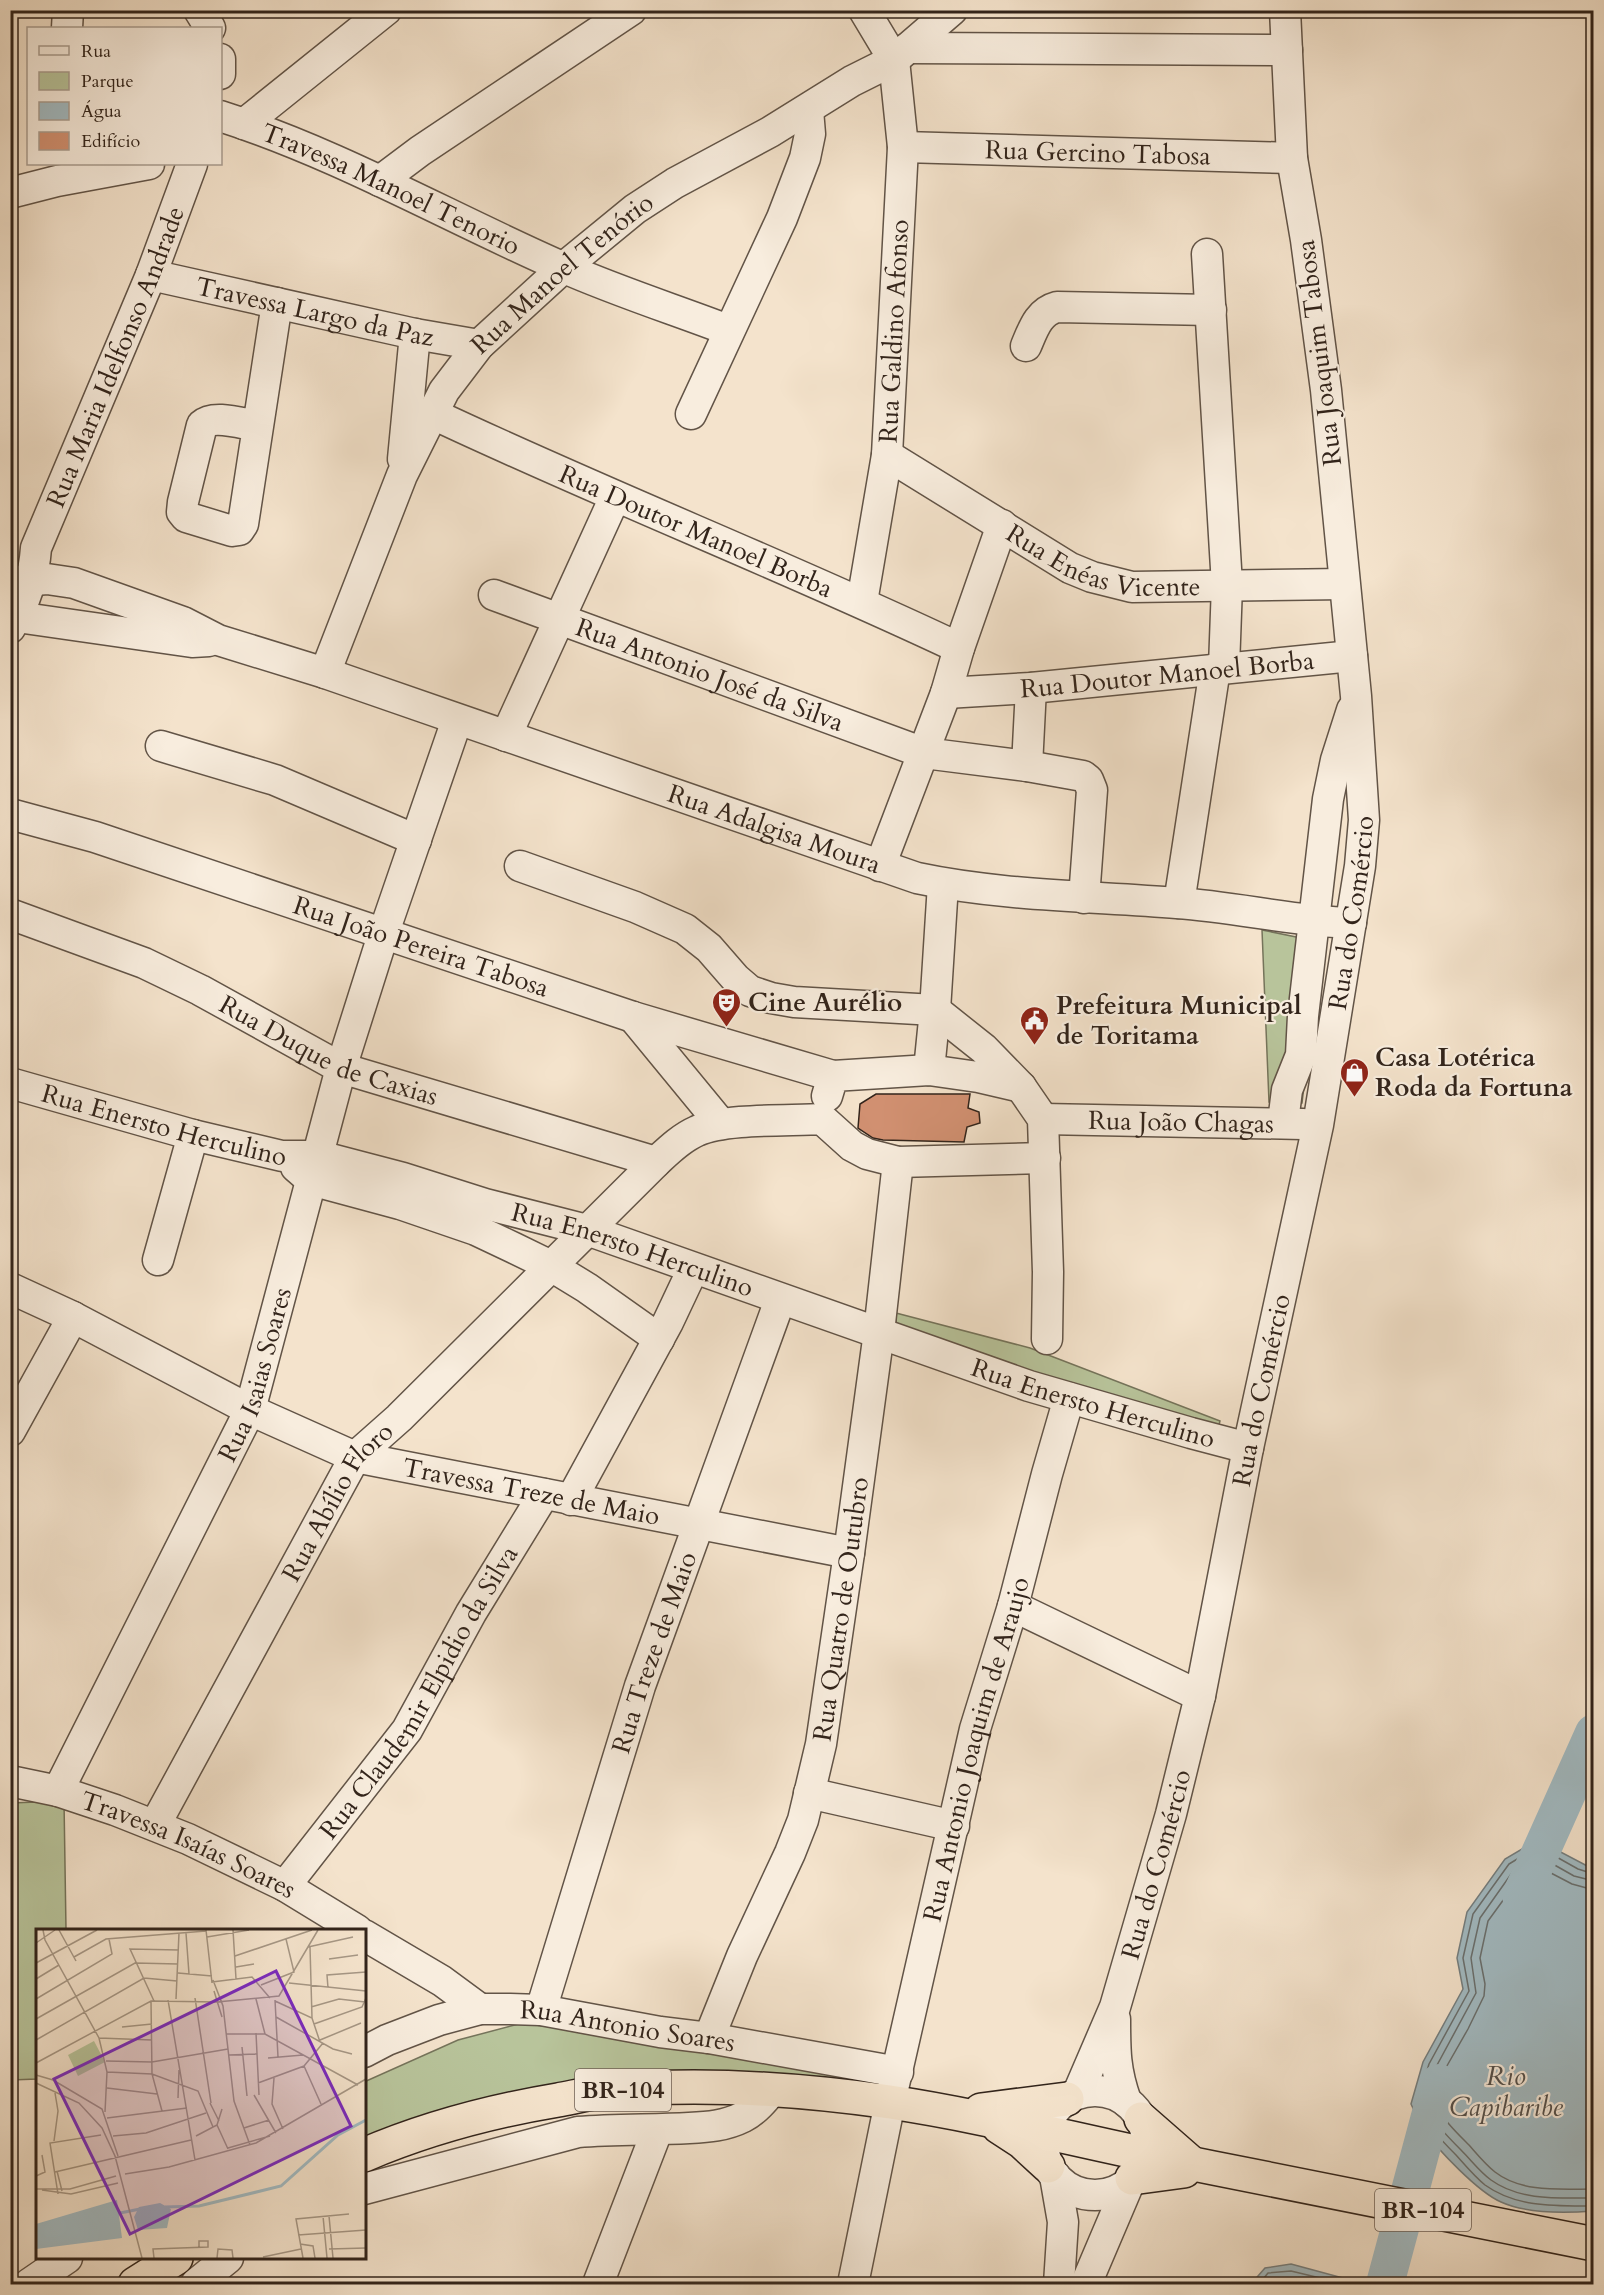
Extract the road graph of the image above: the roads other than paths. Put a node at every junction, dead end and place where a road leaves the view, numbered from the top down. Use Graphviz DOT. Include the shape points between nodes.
graph roads {
  1 [pos="68,10"];
  2 [pos="199,10"];
  3 [pos="386,10"];
  4 [pos="631,10"];
  5 [pos="864,10"];
  6 [pos="952,10"];
  7 [pos="1285,10"];
  8 [pos="67,27"];
  9 [pos="209,27"];
  10 [pos="1287,50"];
  11 [pos="901,54"];
  12 [pos="808,110"];
  13 [pos="232,120"];
  14 [pos="903,147"];
  15 [pos="1292,158"];
  16 [pos="138,165"];
  17 [pos="192,165"];
  18 [pos="57,172"];
  19 [pos="380,181"];
  20 [pos="10,193"];
  21 [pos="1207,254"];
  22 [pos="563,268"];
  23 [pos="151,275"];
  24 [pos="277,303"];
  25 [pos="1211,310"];
  26 [pos="728,330"];
  27 [pos="415,334"];
  28 [pos="478,345"];
  29 [pos="1026,346"];
  30 [pos="433,414"];
  31 [pos="691,414"];
  32 [pos="258,426"];
  33 [pos="887,455"];
  34 [pos="402,475"];
  35 [pos="615,497"];
  36 [pos="1002,525"];
  37 [pos="17,580"];
  38 [pos="1344,584"];
  39 [pos="1227,585"];
  40 [pos="494,595"];
  41 [pos="862,602"];
  42 [pos="559,619"];
  43 [pos="13,620"];
  44 [pos="218,640"];
  45 [pos="959,648"];
  46 [pos="1352,656"];
  47 [pos="1220,668"];
  48 [pos="325,673"];
  49 [pos="1031,688"];
  50 [pos="946,693"];
  51 [pos="1356,696"];
  52 [pos="457,720"];
  53 [pos="506,736"];
  54 [pos="161,746"];
  55 [pos="924,753"];
  56 [pos="1027,766"];
  57 [pos="1362,768"];
  58 [pos="10,814"];
  59 [pos="416,840"];
  60 [pos="520,866"];
  61 [pos="880,866"];
  62 [pos="943,884"];
  63 [pos="1084,898"];
  64 [pos="1179,903"];
  65 [pos="10,914"];
  66 [pos="1314,922"];
  67 [pos="1351,923"];
  68 [pos="384,932"];
  69 [pos="935,1010"];
  70 [pos="633,1017"];
  71 [pos="341,1068"];
  72 [pos="928,1070"];
  73 [pos="833,1076"];
  74 [pos="10,1083"];
  75 [pos="1021,1087"];
  76 [pos="822,1119"];
  77 [pos="1042,1119"];
  78 [pos="1283,1122"];
  79 [pos="721,1124"];
  80 [pos="1318,1125"];
  81 [pos="193,1135"];
  82 [pos="1044,1158"];
  83 [pos="656,1162"];
  84 [pos="898,1162"];
  85 [pos="315,1168"];
  86 [pos="587,1230"];
  87 [pos="159,1260"];
  88 [pos="551,1266"];
  89 [pos="693,1269"];
  90 [pos="10,1288"];
  91 [pos="780,1300"];
  92 [pos="73,1317"];
  93 [pos="879,1332"];
  94 [pos="658,1339"];
  95 [pos="1047,1339"];
  96 [pos="1069,1398"];
  97 [pos="250,1410"];
  98 [pos="10,1431"];
  99 [pos="1248,1448"];
  100 [pos="356,1457"];
  101 [pos="557,1497"];
  102 [pos="698,1525"];
  103 [pos="849,1553"];
  104 [pos="1013,1606"];
  105 [pos="1200,1696"];
  106 [pos="10,1781"];
  107 [pos="58,1791"];
  108 [pos="809,1793"];
  109 [pos="155,1825"];
  110 [pos="954,1826"];
  111 [pos="285,1886"];
  112 [pos="355,1929"];
  113 [pos="366,1936"];
  114 [pos="1116,2007"];
  115 [pos="480,2008"];
  116 [pos="541,2010"];
  117 [pos="709,2038"];
  118 [pos="366,2051"];
  119 [pos="894,2087"];
  120 [pos="773,2089"];
  121 [pos="1072,2096"];
  122 [pos="1133,2110"];
  123 [pos="952,2113"];
  124 [pos="987,2120"];
  125 [pos="657,2131"];
  126 [pos="1044,2131"];
  127 [pos="366,2154"];
  128 [pos="1204,2166"];
  129 [pos="1052,2171"];
  130 [pos="1136,2172"];
  131 [pos="366,2188"];
  132 [pos="1063,2222"];
  133 [pos="1106,2232"];
  134 [pos="1593,2244"];
  135 [pos="66,2259"];
  136 [pos="174,2259"];
  137 [pos="227,2259"];
  138 [pos="29,2284"];
  139 [pos="135,2284"];
  140 [pos="196,2284"];
  141 [pos="598,2284"];
  142 [pos="853,2284"];
  143 [pos="1059,2284"];
  144 [pos="1086,2284"];
  1 -- 8 [label="street"];
  2 -- 9 [label="street"];
  3 -- 13 [label="street"];
  4 -- 19 [label="street"];
  5 -- 11 [label="street"];
  6 -- 11 [label="street, Rua Manoel Tenório"];
  7 -- 10 [label="street, Rua Joaquim Tabosa"];
  10 -- 11 [label="street"];
  10 -- 15 [label="street, Rua Joaquim Tabosa"];
  11 -- 12 [label="street, Rua Manoel Tenório"];
  11 -- 14 [label="street, Rua Galdino Afonso"];
  12 -- 22 [label="street, Rua Manoel Tenório" via="675,183 635,209"];
  12 -- 26 [label="street" via="810,134 805,158 782,218"];
  13 -- 19 [label="street, Travessa Manoel Tenorio"];
  14 -- 15 [label="street, Rua Gercino Tabosa"];
  14 -- 33 [label="street, Rua Galdino Afonso"];
  15 -- 38 [label="street, Rua Joaquim Tabosa" via="1326,390"];
  16 -- 18 [label="street"];
  17 -- 23 [label="street, Rua Maria Idelfonso Andrade"];
  18 -- 20 [label="street"];
  19 -- 22 [label="street, Travessa Manoel Tenorio"];
  21 -- 25 [label="street"];
  22 -- 26 [label="street, Travessa Manoel Tenorio"];
  22 -- 28 [label="street, Rua Manoel Tenório"];
  23 -- 24 [label="street, Travessa Largo da Paz"];
  23 -- 37 [label="street, Rua Maria Idelfonso Andrade" via="36,548"];
  24 -- 27 [label="street, Travessa Largo da Paz"];
  24 -- 32 [label="street"];
  25 -- 29 [label="street" via="1057,307 1038,320"];
  25 -- 39 [label="street"];
  26 -- 31 [label="street"];
  27 -- 28 [label="street, Travessa Largo da Paz"];
  27 -- 34 [label="street"];
  28 -- 30 [label="street, Rua Manoel Tenório" via="444,391"];
  30 -- 34 [label="street, Rua Manoel Tenório"];
  30 -- 35 [label="street, Rua Doutor Manoel Borba"];
  33 -- 36 [label="street, Rua Enéas Vicente"];
  33 -- 41 [label="street, Rua Galdino Afonso"];
  34 -- 48 [label="street, Rua Manoel Tenório"];
  35 -- 41 [label="street, Rua Doutor Manoel Borba"];
  35 -- 42 [label="street"];
  36 -- 39 [label="street, Rua Enéas Vicente" via="1070,568 1112,583 1132,587"];
  36 -- 45 [label="street"];
  37 -- 43 [label="street, Rua Maria Idelfonso Andrade"];
  37 -- 44 [label="street" via="74,583 183,622"];
  38 -- 39 [label="street, Rua Enéas Vicente"];
  38 -- 46 [label="street, Rua Joaquim Tabosa"];
  39 -- 47 [label="street"];
  40 -- 42 [label="street, Rua Antonio José da Silva"];
  41 -- 45 [label="street, Rua Doutor Manoel Borba"];
  42 -- 53 [label="street"];
  42 -- 55 [label="street, Rua Antonio José da Silva"];
  43 -- 44 [label="street" via="192,642"];
  44 -- 48 [label="street, Rua Adalgisa Moura"];
  45 -- 50 [label="street"];
  46 -- 47 [label="street, Rua Doutor Manoel Borba"];
  46 -- 51 [label="street, Rua Joaquim Tabosa"];
  47 -- 49 [label="street, Rua Doutor Manoel Borba"];
  47 -- 64 [label="street"];
  48 -- 52 [label="street, Rua Adalgisa Moura"];
  49 -- 50 [label="street, Rua Doutor Manoel Borba"];
  49 -- 56 [label="street"];
  50 -- 55 [label="street"];
  51 -- 57 [label="street, Rua Joaquim Tabosa"];
  51 -- 66 [label="street, Rua Joaquim Tabosa" via="1328,799"];
  52 -- 53 [label="street, Rua Adalgisa Moura"];
  52 -- 59 [label="street, Rua Isaias Soares"];
  53 -- 61 [label="street, Rua Adalgisa Moura"];
  54 -- 59 [label="street" via="274,780"];
  55 -- 56 [label="street, Rua Antonio José da Silva"];
  55 -- 61 [label="street"];
  56 -- 63 [label="street, Rua Antonio José da Silva" via="1083,776 1090,784"];
  57 -- 67 [label="street, Rua do Comércio" via="1364,820"];
  58 -- 68 [label="street, Rua João Pereira Tabosa" via="95,837"];
  59 -- 68 [label="street, Rua Isaias Soares"];
  60 -- 69 [label="street" via="685,929 750,991 794,1002"];
  61 -- 62 [label="street, Rua Adalgisa Moura"];
  62 -- 63 [label="street, Rua Adalgisa Moura"];
  62 -- 69 [label="street"];
  63 -- 64 [label="street, Rua Adalgisa Moura"];
  64 -- 66 [label="street, Rua Adalgisa Moura"];
  65 -- 71 [label="street, Rua Duque de Caxias" via="144,963"];
  66 -- 67 [label="street, Rua Adalgisa Moura"];
  66 -- 78 [label="street, Rua do Comércio" via="1301,1055 1284,1100"];
  67 -- 80 [label="street, Rua do Comércio"];
  68 -- 70 [label="street, Rua João Pereira Tabosa"];
  68 -- 71 [label="street, Rua Isaias Soares"];
  69 -- 72 [label="street"];
  69 -- 75 [label="street" via="984,1049"];
  70 -- 73 [label="street, Rua João Pereira Tabosa"];
  70 -- 79 [label="street"];
  71 -- 83 [label="street, Rua Duque de Caxias"];
  71 -- 85 [label="street, Rua Isaias Soares"];
  72 -- 73 [label="street"];
  72 -- 75 [label="street"];
  73 -- 76 [label="street"];
  74 -- 81 [label="street, Rua Enersto Herculino"];
  75 -- 77 [label="street"];
  76 -- 79 [label="street, Rua Abílio Floro"];
  76 -- 84 [label="street" via="852,1146"];
  77 -- 78 [label="street, Rua João Chagas"];
  77 -- 82 [label="street"];
  78 -- 80 [label="street, Rua João Chagas"];
  79 -- 83 [label="street, Rua Abílio Floro" via="697,1130"];
  80 -- 99 [label="street, Rua do Comércio"];
  81 -- 85 [label="street, Rua Enersto Herculino"];
  81 -- 87 [label="street"];
  82 -- 84 [label="street"];
  82 -- 95 [label="street"];
  83 -- 86 [label="street, Rua Abílio Floro"];
  84 -- 93 [label="street, Rua Quatro de Outubro"];
  85 -- 86 [label="street, Rua Enersto Herculino" via="403,1178 536,1219"];
  85 -- 88 [label="street" via="400,1204 476,1230"];
  85 -- 97 [label="street, Rua Isaias Soares"];
  86 -- 88 [label="street, Rua Abílio Floro"];
  86 -- 89 [label="street, Rua Enersto Herculino"];
  88 -- 94 [label="street"];
  88 -- 100 [label="street, Rua Abílio Floro"];
  89 -- 91 [label="street, Rua Enersto Herculino"];
  89 -- 94 [label="street, Rua Claudemir Elpidio da Silva"];
  90 -- 92 [label="street, Travessa Treze de Maio"];
  91 -- 93 [label="street, Rua Enersto Herculino"];
  91 -- 102 [label="street, Rua Treze de Maio"];
  92 -- 97 [label="street, Travessa Treze de Maio"];
  92 -- 98 [label="street"];
  93 -- 96 [label="street, Rua Enersto Herculino"];
  93 -- 103 [label="street, Rua Quatro de Outubro"];
  94 -- 101 [label="street, Rua Claudemir Elpidio da Silva"];
  96 -- 99 [label="street, Rua Enersto Herculino"];
  96 -- 104 [label="street, Rua Antonio Joaquim de Araujo"];
  97 -- 100 [label="street, Travessa Treze de Maio"];
  97 -- 107 [label="street, Rua Isaias Soares"];
  99 -- 105 [label="street, Rua do Comércio"];
  100 -- 101 [label="street, Travessa Treze de Maio"];
  100 -- 109 [label="street, Rua Abílio Floro"];
  101 -- 102 [label="street, Travessa Treze de Maio"];
  101 -- 111 [label="street, Rua Claudemir Elpidio da Silva" via="471,1613 407,1730"];
  102 -- 103 [label="street, Travessa Treze de Maio"];
  102 -- 116 [label="street, Rua Treze de Maio" via="640,1686"];
  103 -- 108 [label="street, Rua Quatro de Outubro" via="821,1744"];
  104 -- 105 [label="street"];
  104 -- 110 [label="street, Rua Antonio Joaquim de Araujo" via="975,1729"];
  105 -- 114 [label="street, Rua do Comércio"];
  106 -- 107 [label="street, Travessa Isaías Soares"];
  107 -- 109 [label="street, Travessa Isaías Soares"];
  108 -- 110 [label="street"];
  108 -- 117 [label="street, Rua Quatro de Outubro" via="790,1853"];
  109 -- 111 [label="street, Travessa Isaías Soares"];
  110 -- 119 [label="street, Rua Antonio Joaquim de Araujo"];
  111 -- 112 [label="street, Travessa Isaías Soares"];
  113 -- 115 [label="street"];
  114 -- 121 [label="street"];
  114 -- 122 [label="street" via="1117,2077"];
  115 -- 116 [label="street, Rua Antonio Soares"];
  115 -- 118 [label="street, Rua Antonio Soares" via="429,2024"];
  116 -- 117 [label="street, Rua Antonio Soares"];
  117 -- 119 [label="street, Rua Antonio Soares"];
  119 -- 120 [label="highway, BR-104"];
  119 -- 123 [label="highway, BR-104"];
  119 -- 142 [label="street, Rua Antonio Joaquim de Araujo"];
  120 -- 125 [label="street" via="745,2116 731,2122"];
  120 -- 127 [label="highway, BR-104" via="605,2091 515,2107 454,2123"];
  121 -- 122 [label="street" via="1103,2091"];
  121 -- 123 [label="highway"];
  121 -- 126 [label="street" via="1049,2117"];
  122 -- 128 [label="highway"];
  122 -- 130 [label="street" via="1145,2131"];
  123 -- 124 [label="highway, BR-104"];
  124 -- 126 [label="highway, BR-104"];
  124 -- 129 [label="highway" via="1022,2142"];
  125 -- 131 [label="street" via="578,2132"];
  125 -- 141 [label="street"];
  126 -- 129 [label="street" via="1044,2154"];
  126 -- 130 [label="highway, BR-104"];
  128 -- 130 [label="highway"];
  128 -- 134 [label="highway, BR-104"];
  129 -- 130 [label="street" via="1064,2185 1087,2194 1112,2192"];
  129 -- 132 [label="street"];
  130 -- 133 [label="street"];
  132 -- 133 [label="street"];
  132 -- 143 [label="street"];
  133 -- 144 [label="street"];
  135 -- 138 [label="street"];
  136 -- 139 [label="highway"];
  137 -- 140 [label="street"];
}
